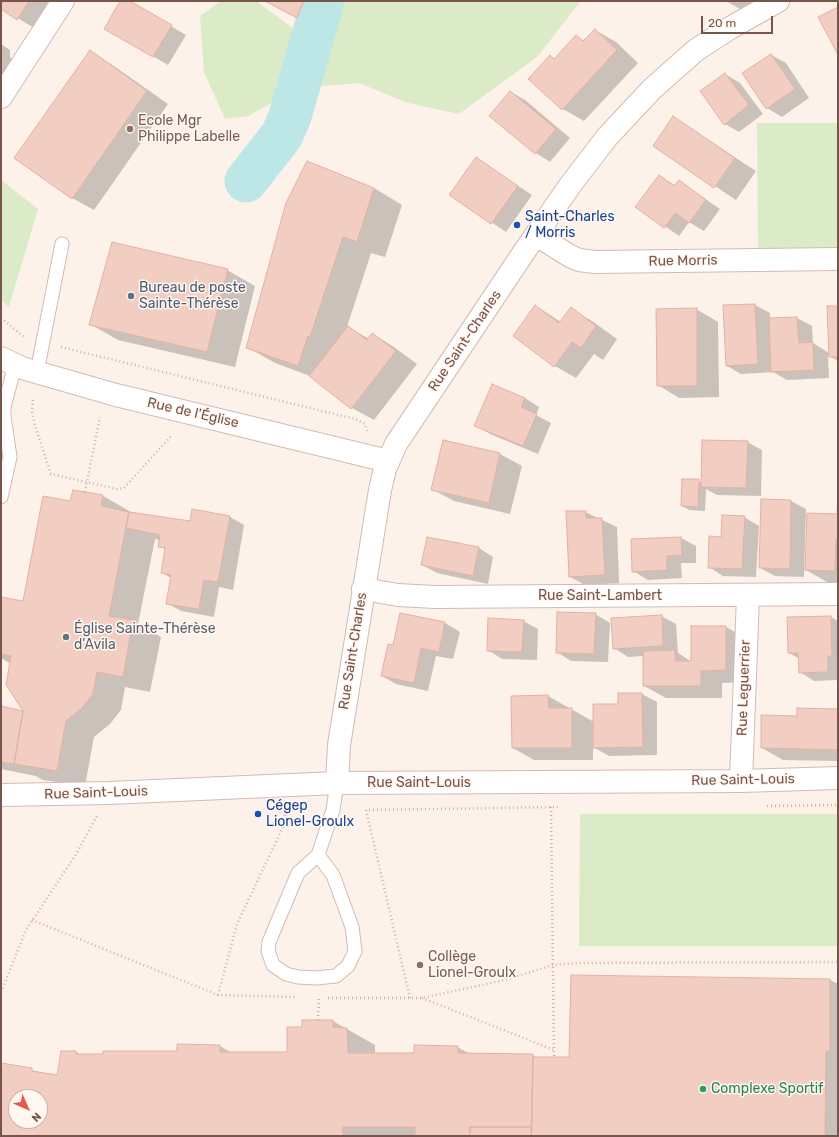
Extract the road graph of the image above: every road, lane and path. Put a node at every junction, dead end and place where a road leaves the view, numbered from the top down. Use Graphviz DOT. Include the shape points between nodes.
graph roads {
  1 [pos="63,1"];
  2 [pos="778,1"];
  3 [pos="1,97"];
  4 [pos="536,235"];
  5 [pos="62,244"];
  6 [pos="838,259"];
  7 [pos="1,318"];
  8 [pos="24,337"];
  9 [pos="58,346"];
  10 [pos="8,361"];
  11 [pos="37,372"];
  12 [pos="33,400"];
  13 [pos="100,417"];
  14 [pos="368,432"];
  15 [pos="172,435"];
  16 [pos="388,461"];
  17 [pos="87,482"];
  18 [pos="85,492"];
  19 [pos="1,496"];
  20 [pos="363,589"];
  21 [pos="838,594"];
  22 [pos="748,596"];
  23 [pos="838,778"];
  24 [pos="741,780"];
  25 [pos="337,783"];
  26 [pos="109,793"];
  27 [pos="1,795"];
  28 [pos="551,808"];
  29 [pos="366,810"];
  30 [pos="285,812"];
  31 [pos="318,855"];
  32 [pos="32,920"];
  33 [pos="838,962"];
  34 [pos="553,965"];
  35 [pos="1,992"];
  36 [pos="218,995"];
  37 [pos="297,997"];
  38 [pos="312,998"];
  39 [pos="319,998"];
  40 [pos="410,998"];
  41 [pos="422,998"];
  42 [pos="318,1020"];
  43 [pos="554,1050"];
  44 [pos="554,1057"];
  1 -- 3 [label="street"];
  2 -- 4 [label="street, Rue Saint-Charles" via="709,41 663,79 608,136"];
  4 -- 6 [label="street, Rue Morris" via="570,256 595,262"];
  4 -- 16 [label="street, Rue Saint-Charles" via="415,415"];
  5 -- 11 [label="lane"];
  7 -- 8 [label="path"];
  9 -- 14 [label="path" via="355,419 365,424"];
  10 -- 11 [label="street, Rue de l'Église"];
  10 -- 19 [label="lane" via="4,416 10,457"];
  11 -- 16 [label="street, Rue de l'Église" via="116,395"];
  12 -- 17 [label="path" via="35,426 51,474"];
  13 -- 17 [label="path"];
  15 -- 17 [label="path" via="124,488 117,489"];
  16 -- 20 [label="street, Rue Saint-Charles" via="380,490"];
  17 -- 18 [label="path"];
  20 -- 22 [label="street, Rue Saint-Lambert" via="435,598"];
  20 -- 25 [label="street, Rue Saint-Charles" via="339,745"];
  21 -- 22 [label="street, Rue Saint-Lambert"];
  22 -- 24 [label="street, Rue Leguerrier"];
  23 -- 24 [label="street, Rue Saint-Louis"];
  24 -- 25 [label="street, Rue Saint-Louis"];
  25 -- 26 [label="street, Rue Saint-Louis"];
  25 -- 31 [label="lane" via="333,810"];
  26 -- 27 [label="street, Rue Saint-Louis"];
  26 -- 32 [label="path" via="75,856"];
  28 -- 34 [label="path"];
  29 -- 40 [label="path"];
  30 -- 36 [label="path" via="283,827 237,924"];
  31 -- 31 [label="lane" via="298,873 269,942 268,951 273,965 286,974 298,977 336,976 348,966 355,951 352,927 333,875"];
  32 -- 35 [label="path"];
  32 -- 36 [label="path"];
  33 -- 34 [label="path" via="577,962"];
  34 -- 41 [label="path" via="506,980"];
  34 -- 43 [label="path"];
  36 -- 37 [label="path"];
  38 -- 39 [label="path"];
  39 -- 40 [label="path"];
  39 -- 42 [label="path"];
  40 -- 41 [label="path"];
  41 -- 43 [label="path"];
  43 -- 44 [label="path"];
}
